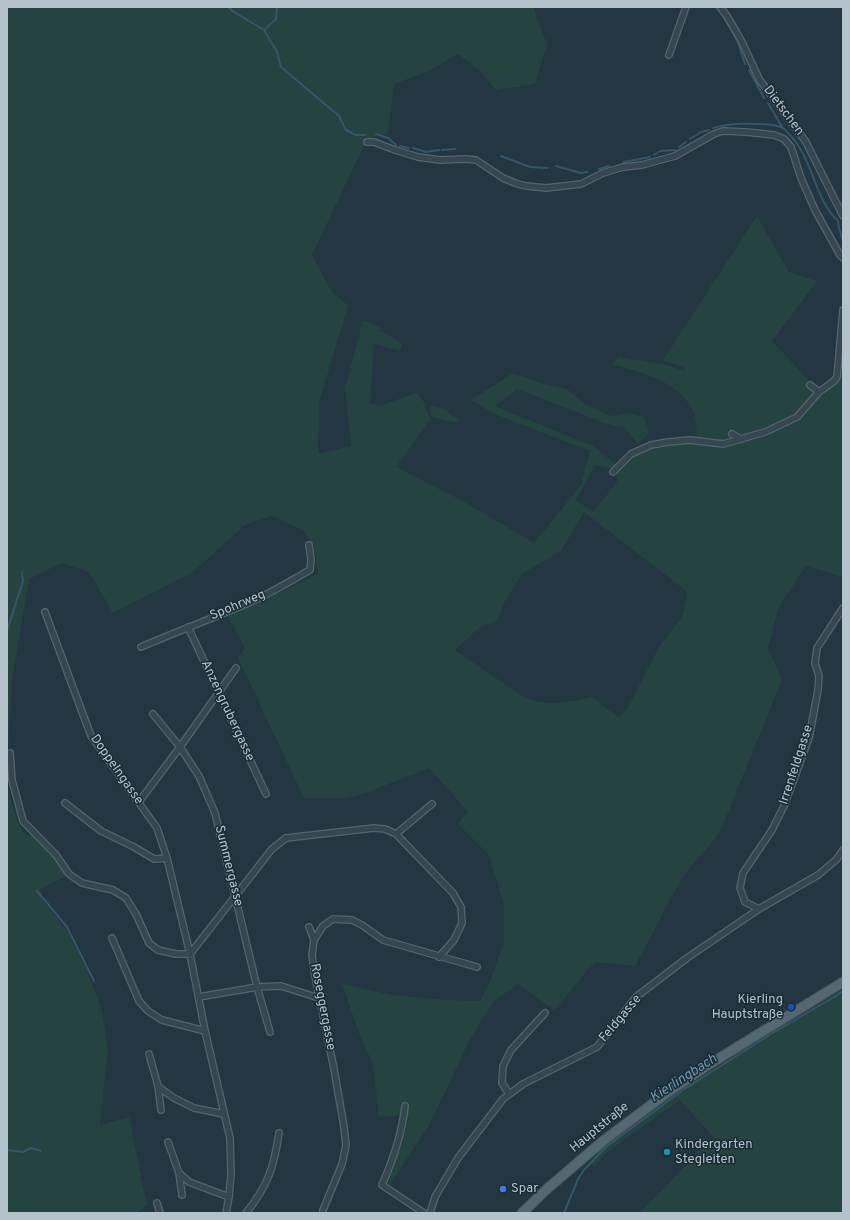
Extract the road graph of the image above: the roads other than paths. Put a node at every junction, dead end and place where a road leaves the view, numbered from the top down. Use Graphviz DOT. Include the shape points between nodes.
graph roads {
  1 [pos="686,7"];
  2 [pos="720,7"];
  3 [pos="669,55"];
  4 [pos="367,142"];
  5 [pos="843,216"];
  6 [pos="843,258"];
  7 [pos="843,310"];
  8 [pos="810,385"];
  9 [pos="819,392"];
  10 [pos="732,434"];
  11 [pos="742,439"];
  12 [pos="613,472"];
  13 [pos="309,545"];
  14 [pos="843,608"];
  15 [pos="45,612"];
  16 [pos="188,627"];
  17 [pos="141,648"];
  18 [pos="236,668"];
  19 [pos="218,693"];
  20 [pos="153,714"];
  21 [pos="180,747"];
  22 [pos="10,753"];
  23 [pos="266,794"];
  24 [pos="139,802"];
  25 [pos="65,803"];
  26 [pos="432,804"];
  27 [pos="396,834"];
  28 [pos="843,850"];
  29 [pos="167,858"];
  30 [pos="236,896"];
  31 [pos="759,909"];
  32 [pos="309,927"];
  33 [pos="112,938"];
  34 [pos="314,940"];
  35 [pos="190,954"];
  36 [pos="439,956"];
  37 [pos="476,967"];
  38 [pos="843,982"];
  39 [pos="257,987"];
  40 [pos="199,997"];
  41 [pos="319,998"];
  42 [pos="545,1013"];
  43 [pos="205,1031"];
  44 [pos="270,1032"];
  45 [pos="148,1054"];
  46 [pos="158,1086"];
  47 [pos="509,1094"];
  48 [pos="404,1106"];
  49 [pos="161,1110"];
  50 [pos="224,1114"];
  51 [pos="279,1133"];
  52 [pos="168,1142"];
  53 [pos="179,1173"];
  54 [pos="182,1195"];
  55 [pos="229,1197"];
  56 [pos="157,1203"];
  57 [pos="160,1213"];
  58 [pos="226,1213"];
  59 [pos="246,1213"];
  60 [pos="323,1213"];
  61 [pos="424,1213"];
  62 [pos="430,1213"];
  63 [pos="522,1213"];
  1 -- 3 [label="street"];
  2 -- 5 [label="street, Dietschen" via="742,42 759,79 806,142"];
  4 -- 6 [label="street" via="418,157 476,160 515,183 546,188 581,184 623,167 642,166 675,156 724,131 774,135 784,139 791,147 815,210"];
  7 -- 9 [label="street" via="837,377"];
  8 -- 9 [label="street"];
  9 -- 11 [label="street" via="797,417 766,432"];
  10 -- 11 [label="street"];
  11 -- 12 [label="street" via="723,444 690,440 651,445 632,454"];
  13 -- 16 [label="street, Spohrweg" via="310,570 249,603"];
  14 -- 31 [label="street, Irrenfeldgasse" via="817,648 815,663 819,676 818,690 809,738 798,770 772,830 743,873 740,888 745,902"];
  15 -- 24 [label="street, Doppelngasse" via="91,736"];
  16 -- 17 [label="street, Spohrweg"];
  16 -- 19 [label="street, Anzengrubergasse"];
  18 -- 19 [label="street"];
  19 -- 21 [label="street"];
  19 -- 23 [label="street, Anzengrubergasse"];
  20 -- 21 [label="street, Summergasse"];
  21 -- 24 [label="street"];
  21 -- 30 [label="street, Summergasse" via="199,776 215,813"];
  22 -- 35 [label="street" via="12,780 23,821 56,855 69,874 82,883 113,890 126,898 149,943 158,950"];
  24 -- 29 [label="street, Doppelngasse" via="157,828"];
  25 -- 29 [label="street" via="101,832 154,859"];
  26 -- 27 [label="street"];
  27 -- 30 [label="street" via="374,828 286,838 272,849"];
  27 -- 36 [label="street" via="453,894 461,907 462,923 454,940"];
  28 -- 31 [label="street, Feldgasse" via="836,860 818,875"];
  29 -- 35 [label="street, Doppelngasse"];
  30 -- 35 [label="street"];
  30 -- 39 [label="street, Summergasse"];
  31 -- 47 [label="street, Feldgasse" via="687,958 636,997 597,1047 523,1084"];
  32 -- 34 [label="street"];
  33 -- 43 [label="street" via="139,1001 148,1011 162,1020"];
  34 -- 36 [label="street" via="323,926 333,919 352,920 383,940"];
  34 -- 41 [label="street, Roseggergasse" via="312,955"];
  35 -- 40 [label="street, Doppelngasse"];
  36 -- 37 [label="street"];
  38 -- 63 [label="main road, Hauptstraße" via="667,1093 603,1140"];
  39 -- 40 [label="street"];
  39 -- 41 [label="street" via="280,986"];
  39 -- 44 [label="street, Summergasse"];
  40 -- 43 [label="street, Doppelngasse"];
  41 -- 60 [label="street, Roseggergasse" via="334,1068 346,1145 342,1164"];
  42 -- 47 [label="street" via="511,1050 503,1066 502,1083"];
  43 -- 50 [label="street, Doppelngasse"];
  45 -- 46 [label="street"];
  46 -- 49 [label="street"];
  46 -- 50 [label="street" via="194,1108"];
  47 -- 62 [label="street, Feldgasse" via="458,1158 435,1197"];
  48 -- 61 [label="street" via="394,1156 382,1185"];
  50 -- 55 [label="street, Doppelngasse" via="230,1138"];
  51 -- 59 [label="street" via="267,1182"];
  52 -- 53 [label="street"];
  53 -- 54 [label="street"];
  53 -- 55 [label="street" via="189,1182"];
  55 -- 58 [label="street, Doppelngasse"];
  56 -- 57 [label="street"];
}
